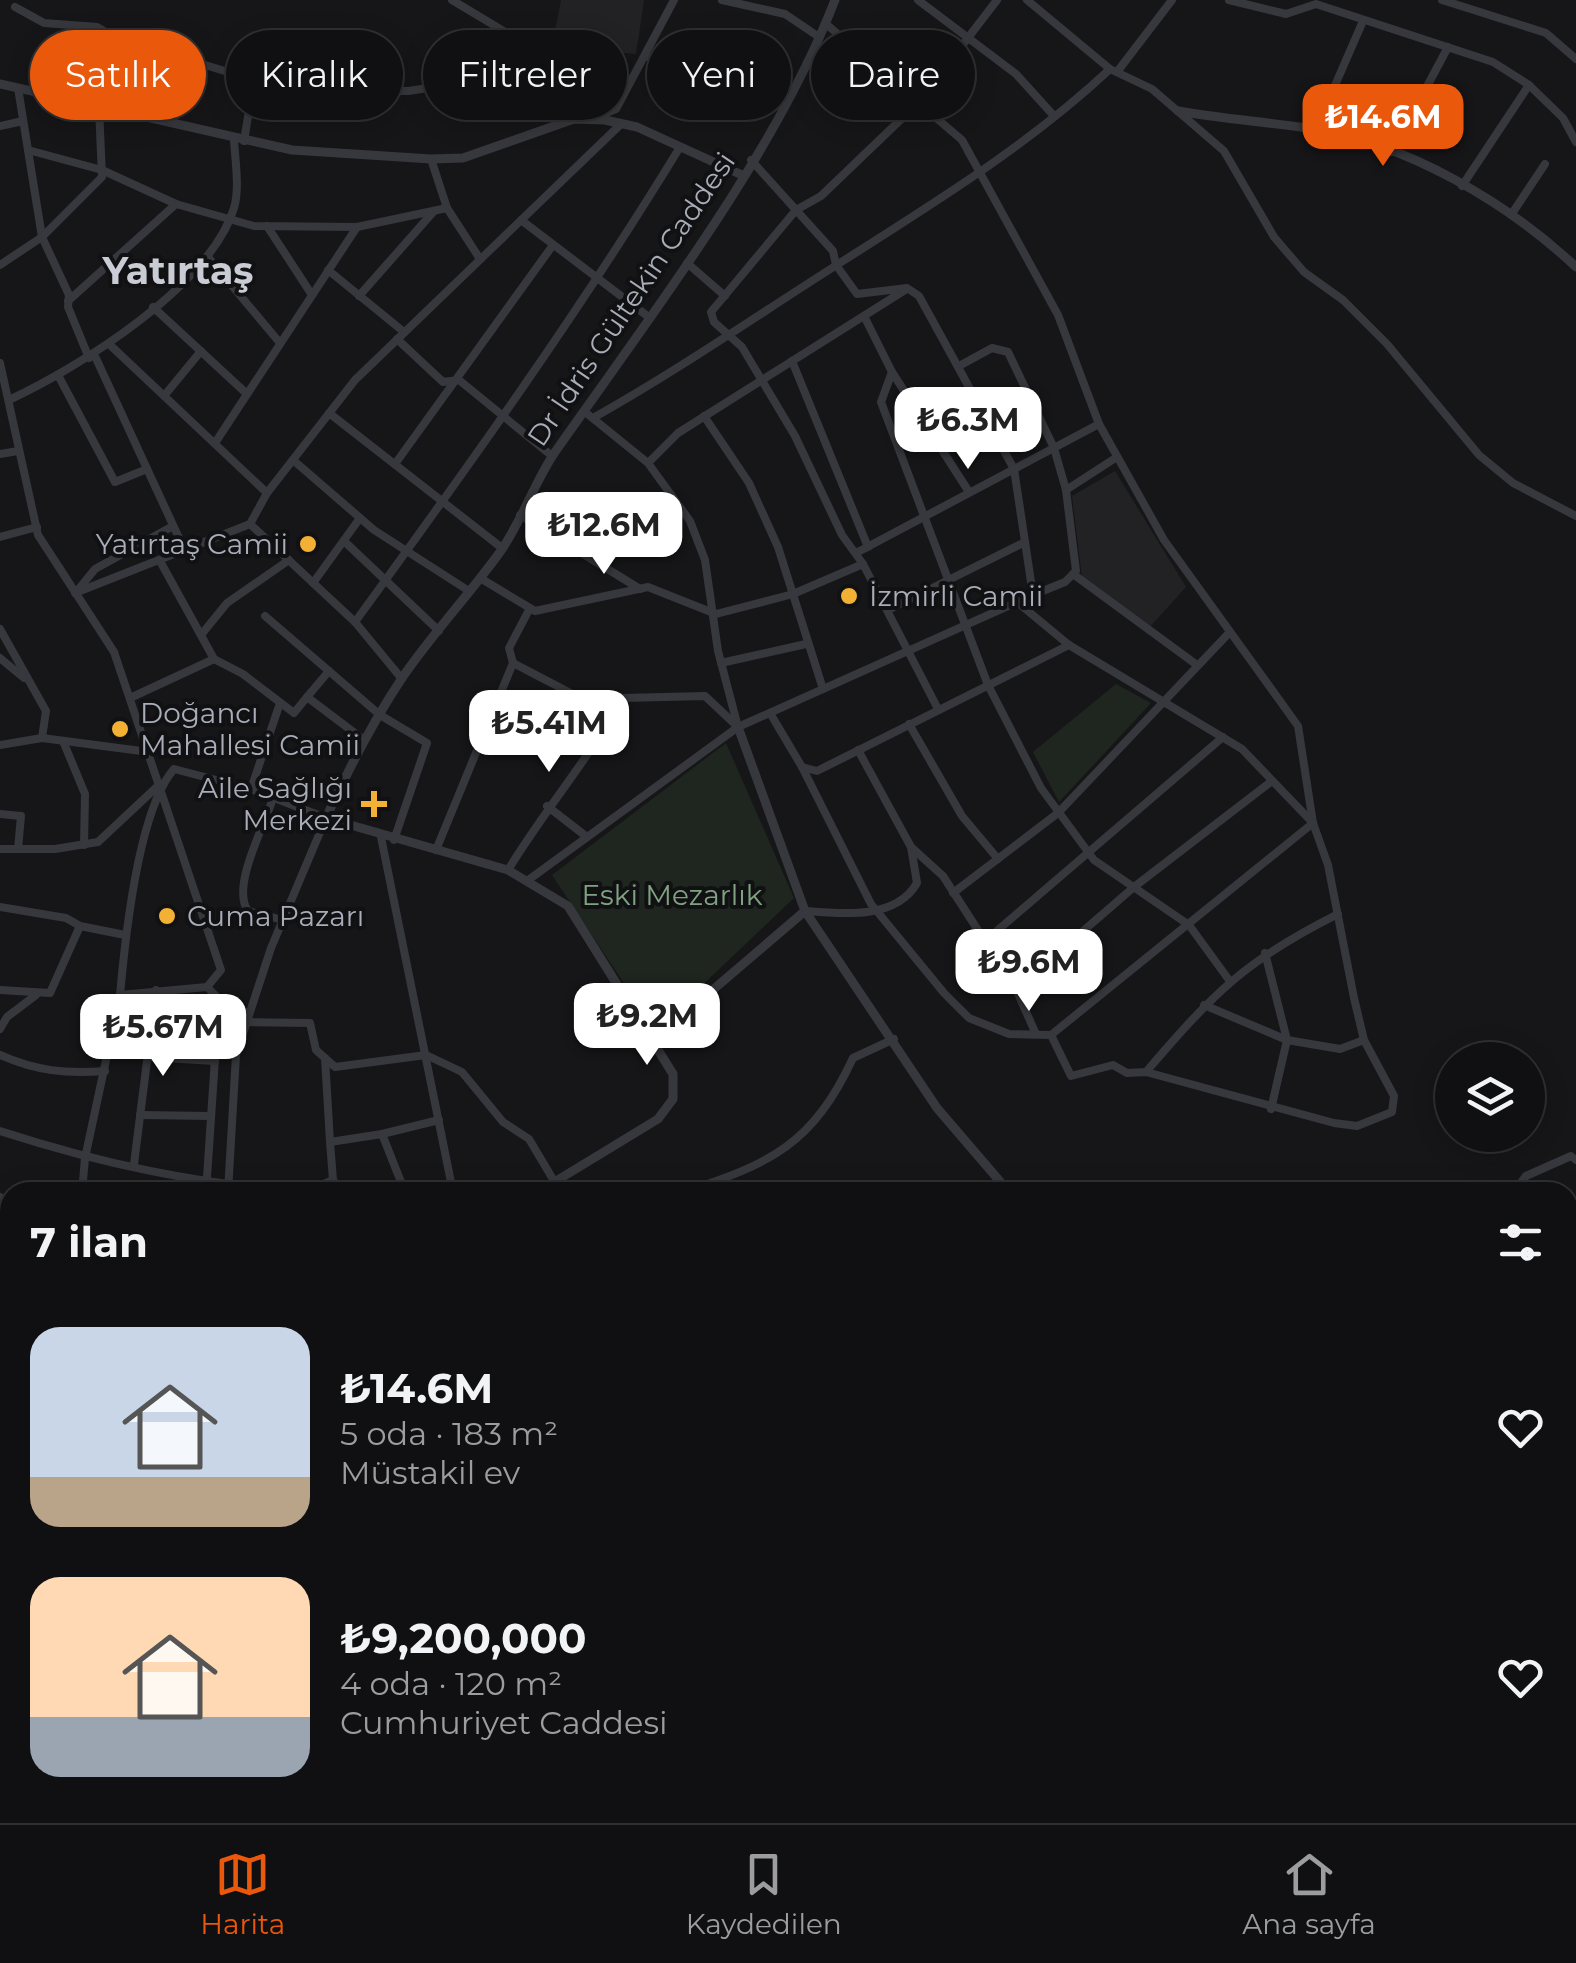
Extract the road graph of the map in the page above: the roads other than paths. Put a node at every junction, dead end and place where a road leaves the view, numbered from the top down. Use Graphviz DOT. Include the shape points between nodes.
graph roads {
  1 [pos="452,0"];
  2 [pos="674,0"];
  3 [pos="722,0"];
  4 [pos="788,0"];
  5 [pos="835,0"];
  6 [pos="918,0"];
  7 [pos="996,0"];
  8 [pos="1027,0"];
  9 [pos="1172,0"];
  10 [pos="1229,0"];
  11 [pos="1442,0"];
  12 [pos="15,7"];
  13 [pos="782,14"];
  14 [pos="1363,21"];
  15 [pos="826,24"];
  16 [pos="102,30"];
  17 [pos="502,30"];
  18 [pos="823,30"];
  19 [pos="833,30"];
  20 [pos="957,30"];
  21 [pos="974,30"];
  22 [pos="811,32"];
  23 [pos="975,43"];
  24 [pos="1448,48"];
  25 [pos="811,53"];
  26 [pos="645,56"];
  27 [pos="1576,59"];
  28 [pos="1113,70"];
  29 [pos="0,84"];
  30 [pos="1529,85"];
  31 [pos="18,88"];
  32 [pos="627,88"];
  33 [pos="30,91"];
  34 [pos="791,94"];
  35 [pos="1178,111"];
  36 [pos="1054,116"];
  37 [pos="100,120"];
  38 [pos="157,120"];
  39 [pos="244,120"];
  40 [pos="574,120"];
  41 [pos="588,120"];
  42 [pos="776,120"];
  43 [pos="900,120"];
  44 [pos="938,120"];
  45 [pos="23,121"];
  46 [pos="622,124"];
  47 [pos="0,126"];
  48 [pos="1316,129"];
  49 [pos="239,140"];
  50 [pos="1576,142"];
  51 [pos="680,147"];
  52 [pos="28,150"];
  53 [pos="1392,152"];
  54 [pos="431,159"];
  55 [pos="751,160"];
  56 [pos="1545,164"];
  57 [pos="102,170"];
  58 [pos="979,172"];
  59 [pos="742,175"];
  60 [pos="1462,186"];
  61 [pos="176,204"];
  62 [pos="446,208"];
  63 [pos="796,210"];
  64 [pos="434,211"];
  65 [pos="1511,216"];
  66 [pos="230,220"];
  67 [pos="521,220"];
  68 [pos="266,226"];
  69 [pos="356,226"];
  70 [pos="42,237"];
  71 [pos="554,245"];
  72 [pos="207,256"];
  73 [pos="480,259"];
  74 [pos="686,262"];
  75 [pos="0,265"];
  76 [pos="836,265"];
  77 [pos="1576,267"];
  78 [pos="328,270"];
  79 [pos="596,277"];
  80 [pos="908,288"];
  81 [pos="312,295"];
  82 [pos="359,296"];
  83 [pos="725,296"];
  84 [pos="68,301"];
  85 [pos="153,307"];
  86 [pos="864,316"];
  87 [pos="650,318"];
  88 [pos="730,334"];
  89 [pos="401,336"];
  90 [pos="280,343"];
  91 [pos="109,344"];
  92 [pos="201,351"];
  93 [pos="92,356"];
  94 [pos="792,361"];
  95 [pos="0,363"];
  96 [pos="959,366"];
  97 [pos="892,372"];
  98 [pos="60,376"];
  99 [pos="455,381"];
  100 [pos="760,381"];
  101 [pos="247,394"];
  102 [pos="164,396"];
  103 [pos="9,400"];
  104 [pos="329,413"];
  105 [pos="501,414"];
  106 [pos="589,415"];
  107 [pos="704,416"];
  108 [pos="1099,424"];
  109 [pos="215,444"];
  110 [pos="1054,448"];
  111 [pos="18,451"];
  112 [pos="0,454"];
  113 [pos="552,456"];
  114 [pos="1118,457"];
  115 [pos="292,460"];
  116 [pos="648,463"];
  117 [pos="395,464"];
  118 [pos="1014,469"];
  119 [pos="147,470"];
  120 [pos="1066,490"];
  121 [pos="970,492"];
  122 [pos="268,493"];
  123 [pos="442,501"];
  124 [pos="520,515"];
  125 [pos="924,516"];
  126 [pos="1576,516"];
  127 [pos="360,518"];
  128 [pos="250,524"];
  129 [pos="173,526"];
  130 [pos="36,527"];
  131 [pos="0,537"];
  132 [pos="344,541"];
  133 [pos="1025,542"];
  134 [pos="868,547"];
  135 [pos="502,548"];
  136 [pos="185,551"];
  137 [pos="407,551"];
  138 [pos="856,554"];
  139 [pos="289,560"];
  140 [pos="160,561"];
  141 [pos="863,564"];
  142 [pos="1073,574"];
  143 [pos="480,578"];
  144 [pos="948,578"];
  145 [pos="384,582"];
  146 [pos="313,583"];
  147 [pos="640,588"];
  148 [pos="469,591"];
  149 [pos="75,594"];
  150 [pos="793,594"];
  151 [pos="1033,595"];
  152 [pos="1017,602"];
  153 [pos="530,608"];
  154 [pos="888,610"];
  155 [pos="716,614"];
  156 [pos="265,616"];
  157 [pos="355,622"];
  158 [pos="965,625"];
  159 [pos="0,629"];
  160 [pos="439,630"];
  161 [pos="1228,634"];
  162 [pos="201,636"];
  163 [pos="806,644"];
  164 [pos="1068,646"];
  165 [pos="907,651"];
  166 [pos="0,658"];
  167 [pos="214,660"];
  168 [pos="513,663"];
  169 [pos="721,663"];
  170 [pos="1198,665"];
  171 [pos="329,671"];
  172 [pos="402,679"];
  173 [pos="28,681"];
  174 [pos="988,685"];
  175 [pos="824,689"];
  176 [pos="307,697"];
  177 [pos="130,698"];
  178 [pos="622,700"];
  179 [pos="1162,702"];
  180 [pos="280,703"];
  181 [pos="938,709"];
  182 [pos="770,713"];
  183 [pos="380,715"];
  184 [pos="909,724"];
  185 [pos="738,727"];
  186 [pos="42,738"];
  187 [pos="1222,738"];
  188 [pos="364,740"];
  189 [pos="63,741"];
  190 [pos="0,745"];
  191 [pos="858,750"];
  192 [pos="149,752"];
  193 [pos="802,767"];
  194 [pos="1272,781"];
  195 [pos="160,784"];
  196 [pos="251,789"];
  197 [pos="272,801"];
  198 [pos="547,806"];
  199 [pos="1058,813"];
  200 [pos="0,814"];
  201 [pos="326,818"];
  202 [pos="1313,823"];
  203 [pos="382,837"];
  204 [pos="587,837"];
  205 [pos="394,840"];
  206 [pos="84,845"];
  207 [pos="912,847"];
  208 [pos="0,848"];
  209 [pos="18,849"];
  210 [pos="436,850"];
  211 [pos="1088,852"];
  212 [pos="998,858"];
  213 [pos="508,870"];
  214 [pos="526,881"];
  215 [pos="1134,887"];
  216 [pos="953,892"];
  217 [pos="0,907"];
  218 [pos="804,911"];
  219 [pos="877,911"];
  220 [pos="1338,914"];
  221 [pos="283,920"];
  222 [pos="1189,925"];
  223 [pos="80,926"];
  224 [pos="125,935"];
  225 [pos="984,942"];
  226 [pos="1265,953"];
  227 [pos="1229,980"];
  228 [pos="206,987"];
  229 [pos="1016,989"];
  230 [pos="0,990"];
  231 [pos="156,990"];
  232 [pos="38,993"];
  233 [pos="120,995"];
  234 [pos="219,999"];
  235 [pos="1204,1004"];
  236 [pos="247,1017"];
  237 [pos="0,1029"];
  238 [pos="1034,1032"];
  239 [pos="1051,1035"];
  240 [pos="894,1039"];
  241 [pos="1287,1040"];
  242 [pos="1364,1040"];
  243 [pos="652,1041"];
  244 [pos="0,1055"];
  245 [pos="426,1055"];
  246 [pos="147,1057"];
  247 [pos="325,1058"];
  248 [pos="215,1061"];
  249 [pos="105,1071"];
  250 [pos="1146,1072"];
  251 [pos="1271,1109"];
  252 [pos="140,1115"];
  253 [pos="211,1116"];
  254 [pos="438,1120"];
  255 [pos="0,1131"];
  256 [pos="382,1134"];
  257 [pos="330,1142"];
  258 [pos="85,1158"];
  259 [pos="1576,1160"];
  260 [pos="134,1164"];
  261 [pos="207,1180"];
  262 [pos="333,1180"];
  263 [pos="554,1181"];
  264 [pos="83,1182"];
  265 [pos="211,1182"];
  266 [pos="228,1182"];
  267 [pos="328,1182"];
  268 [pos="401,1182"];
  269 [pos="451,1182"];
  270 [pos="707,1182"];
  271 [pos="1001,1182"];
  272 [pos="1522,1182"];
  1 -- 17 [label="street"];
  2 -- 26 [label="street"];
  3 -- 13 [label="street"];
  4 -- 13 [label="street"];
  5 -- 15 [label="street, Dr İdris Gültekin Caddesi"];
  6 -- 20 [label="street"];
  7 -- 21 [label="street"];
  8 -- 28 [label="street"];
  9 -- 28 [label="street"];
  10 -- 14 [label="street" via="1286,14 1316,4"];
  11 -- 27 [label="street" via="1546,33"];
  12 -- 16 [label="street" via="44,23"];
  13 -- 22 [label="street"];
  14 -- 24 [label="street"];
  14 -- 48 [label="street"];
  15 -- 18 [label="street, Dr İdris Gültekin Caddesi"];
  15 -- 19 [label="street"];
  23 -- 36 [label="street" via="1016,74"];
  24 -- 30 [label="street" via="1493,62"];
  24 -- 53 [label="street"];
  25 -- 34 [label="street, Dr İdris Gültekin Caddesi"];
  26 -- 32 [label="street"];
  28 -- 35 [label="street"];
  28 -- 36 [label="street"];
  29 -- 31 [label="street"];
  30 -- 50 [label="street" via="1563,118"];
  30 -- 60 [label="street"];
  31 -- 33 [label="street"];
  31 -- 45 [label="street"];
  35 -- 48 [label="street"];
  35 -- 126 [label="street" via="1224,151 1274,237 1304,272 1387,344 1479,455 1512,483"];
  36 -- 58 [label="street"];
  37 -- 57 [label="street"];
  38 -- 49 [label="street"];
  39 -- 49 [label="street"];
  40 -- 54 [label="street" via="463,158"];
  41 -- 46 [label="street"];
  42 -- 55 [label="street, Dr İdris Gültekin Caddesi"];
  43 -- 63 [label="street" via="821,196"];
  44 -- 58 [label="street" via="962,140"];
  45 -- 47 [label="street"];
  45 -- 52 [label="street"];
  46 -- 51 [label="street"];
  46 -- 67 [label="street"];
  48 -- 53 [label="street"];
  49 -- 54 [label="street"];
  49 -- 66 [label="street"];
  51 -- 59 [label="street"];
  51 -- 79 [label="street"];
  52 -- 57 [label="street"];
  52 -- 70 [label="street"];
  53 -- 60 [label="street"];
  54 -- 62 [label="street"];
  55 -- 59 [label="street, Dr İdris Gültekin Caddesi"];
  55 -- 63 [label="street"];
  56 -- 65 [label="street"];
  57 -- 61 [label="street"];
  57 -- 70 [label="street"];
  58 -- 76 [label="street"];
  58 -- 108 [label="street" via="1058,315"];
  59 -- 74 [label="street, Dr İdris Gültekin Caddesi"];
  60 -- 65 [label="street"];
  61 -- 66 [label="street"];
  61 -- 84 [label="street"];
  62 -- 64 [label="street"];
  62 -- 73 [label="street"];
  63 -- 76 [label="street" via="833,252"];
  63 -- 83 [label="street"];
  64 -- 69 [label="street"];
  64 -- 82 [label="street"];
  65 -- 77 [label="street"];
  66 -- 68 [label="street"];
  66 -- 72 [label="street"];
  67 -- 71 [label="street"];
  67 -- 73 [label="street"];
  68 -- 69 [label="street"];
  68 -- 81 [label="street"];
  69 -- 78 [label="street"];
  70 -- 75 [label="street"];
  70 -- 84 [label="street"];
  71 -- 79 [label="street"];
  71 -- 99 [label="street"];
  72 -- 85 [label="street"];
  72 -- 90 [label="street"];
  73 -- 89 [label="street"];
  74 -- 83 [label="street"];
  74 -- 87 [label="street, Dr İdris Gültekin Caddesi"];
  76 -- 80 [label="street" via="857,294"];
  76 -- 88 [label="street"];
  78 -- 81 [label="street"];
  78 -- 82 [label="street"];
  79 -- 87 [label="street"];
  79 -- 105 [label="street"];
  80 -- 86 [label="street"];
  80 -- 96 [label="street" via="920,296"];
  81 -- 90 [label="street"];
  82 -- 89 [label="street"];
  83 -- 88 [label="street" via="711,312"];
  84 -- 93 [label="street"];
  85 -- 91 [label="street"];
  85 -- 92 [label="street"];
  86 -- 94 [label="street"];
  86 -- 97 [label="street"];
  87 -- 106 [label="street, Dr İdris Gültekin Caddesi"];
  88 -- 100 [label="street"];
  88 -- 106 [label="street"];
  89 -- 99 [label="street" via="443,382"];
  89 -- 104 [label="street"];
  90 -- 101 [label="street"];
  91 -- 93 [label="street"];
  91 -- 102 [label="street"];
  92 -- 101 [label="street"];
  92 -- 102 [label="street"];
  93 -- 98 [label="street"];
  93 -- 119 [label="street"];
  94 -- 100 [label="street"];
  94 -- 134 [label="street"];
  95 -- 103 [label="street"];
  96 -- 110 [label="street" via="992,348 1008,352"];
  96 -- 118 [label="street"];
  97 -- 121 [label="street"];
  97 -- 125 [label="street" via="881,402"];
  98 -- 103 [label="street"];
  98 -- 119 [label="street" via="115,482"];
  99 -- 105 [label="street"];
  99 -- 117 [label="street"];
  100 -- 107 [label="street"];
  100 -- 138 [label="street"];
  101 -- 109 [label="street"];
  102 -- 109 [label="street"];
  103 -- 111 [label="street"];
  104 -- 115 [label="street"];
  104 -- 117 [label="street"];
  105 -- 113 [label="street"];
  105 -- 123 [label="street" via="478,458"];
  106 -- 113 [label="street, Dr İdris Gültekin Caddesi"];
  106 -- 116 [label="street"];
  107 -- 116 [label="street"];
  107 -- 150 [label="street" via="749,483"];
  108 -- 110 [label="street"];
  108 -- 114 [label="street"];
  109 -- 122 [label="street"];
  110 -- 118 [label="street"];
  110 -- 120 [label="street"];
  111 -- 112 [label="street"];
  111 -- 130 [label="street"];
  113 -- 124 [label="street, Dr İdris Gültekin Caddesi"];
  114 -- 120 [label="street"];
  114 -- 161 [label="street"];
  115 -- 122 [label="street"];
  115 -- 127 [label="street"];
  116 -- 155 [label="street" via="690,521"];
  117 -- 123 [label="street"];
  118 -- 121 [label="street"];
  118 -- 133 [label="street"];
  119 -- 129 [label="street"];
  120 -- 142 [label="street"];
  121 -- 125 [label="street"];
  122 -- 128 [label="street"];
  123 -- 135 [label="street"];
  123 -- 137 [label="street"];
  124 -- 135 [label="street, Dr İdris Gültekin Caddesi"];
  124 -- 147 [label="street"];
  125 -- 134 [label="street"];
  125 -- 144 [label="street"];
  127 -- 132 [label="street"];
  127 -- 137 [label="street"];
  128 -- 136 [label="street"];
  128 -- 139 [label="street"];
  129 -- 136 [label="street"];
  129 -- 149 [label="street" via="95,568"];
  130 -- 131 [label="street"];
  130 -- 149 [label="street"];
  132 -- 145 [label="street"];
  132 -- 146 [label="street"];
  133 -- 144 [label="street"];
  133 -- 151 [label="street"];
  134 -- 138 [label="street"];
  135 -- 143 [label="street, Dr İdris Gültekin Caddesi"];
  136 -- 140 [label="street"];
  137 -- 145 [label="street"];
  137 -- 148 [label="street"];
  138 -- 141 [label="street"];
  139 -- 146 [label="street"];
  139 -- 162 [label="street" via="227,604"];
  140 -- 149 [label="street"];
  140 -- 162 [label="street"];
  141 -- 150 [label="street"];
  141 -- 154 [label="street"];
  142 -- 151 [label="street"];
  142 -- 170 [label="street"];
  143 -- 148 [label="street, Dr İdris Gültekin Caddesi"];
  143 -- 153 [label="street"];
  144 -- 154 [label="street"];
  144 -- 158 [label="street"];
  145 -- 157 [label="street"];
  145 -- 160 [label="street"];
  146 -- 157 [label="street"];
  147 -- 153 [label="street"];
  147 -- 155 [label="street"];
  148 -- 160 [label="street, Dr İdris Gültekin Caddesi"];
  149 -- 177 [label="street" via="114,652"];
  150 -- 155 [label="street"];
  150 -- 163 [label="street"];
  151 -- 152 [label="street"];
  152 -- 158 [label="street"];
  152 -- 164 [label="street"];
  153 -- 168 [label="street" via="509,648"];
  154 -- 165 [label="street"];
  155 -- 169 [label="street"];
  156 -- 171 [label="street"];
  157 -- 172 [label="street"];
  158 -- 165 [label="street"];
  158 -- 174 [label="street"];
  159 -- 173 [label="street"];
  160 -- 172 [label="street, Dr İdris Gültekin Caddesi"];
  161 -- 170 [label="street"];
  161 -- 202 [label="street" via="1298,726"];
  162 -- 167 [label="street"];
  163 -- 169 [label="street"];
  163 -- 175 [label="street"];
  164 -- 174 [label="street"];
  164 -- 179 [label="street"];
  165 -- 175 [label="street"];
  165 -- 181 [label="street"];
  166 -- 173 [label="street"];
  167 -- 177 [label="street"];
  167 -- 180 [label="street"];
  168 -- 178 [label="street" via="582,699"];
  168 -- 210 [label="street"];
  169 -- 185 [label="street"];
  170 -- 179 [label="street"];
  171 -- 176 [label="street"];
  171 -- 183 [label="street"];
  172 -- 183 [label="street, Dr İdris Gültekin Caddesi"];
  173 -- 186 [label="street" via="46,711"];
  174 -- 181 [label="street"];
  174 -- 199 [label="street"];
  175 -- 182 [label="street"];
  176 -- 180 [label="street" via="294,714"];
  176 -- 188 [label="street"];
  177 -- 192 [label="street"];
  178 -- 185 [label="street" via="705,696"];
  178 -- 198 [label="street" via="592,752"];
  179 -- 187 [label="street"];
  179 -- 199 [label="street"];
  180 -- 196 [label="street"];
  181 -- 184 [label="street"];
  182 -- 185 [label="street"];
  182 -- 193 [label="street"];
  183 -- 188 [label="street, Dr İdris Gültekin Caddesi"];
  183 -- 205 [label="street" via="428,743"];
  184 -- 191 [label="street"];
  184 -- 212 [label="street" via="962,816"];
  185 -- 204 [label="street"];
  185 -- 218 [label="street"];
  186 -- 189 [label="street"];
  186 -- 190 [label="street"];
  187 -- 194 [label="street"];
  187 -- 211 [label="street"];
  188 -- 201 [label="street, Dr İdris Gültekin Caddesi"];
  189 -- 192 [label="street"];
  189 -- 206 [label="street" via="85,794"];
  191 -- 193 [label="street" via="817,771"];
  191 -- 207 [label="street"];
  192 -- 195 [label="street"];
  193 -- 219 [label="street"];
  194 -- 202 [label="street"];
  194 -- 215 [label="street"];
  195 -- 196 [label="street" via="174,769"];
  195 -- 206 [label="street" via="98,842"];
  195 -- 224 [label="street"];
  195 -- 228 [label="street" via="221,970"];
  196 -- 197 [label="street"];
  197 -- 201 [label="street"];
  197 -- 221 [label="street" via="242,879 241,902 248,911"];
  198 -- 204 [label="street"];
  198 -- 213 [label="street"];
  199 -- 211 [label="street"];
  199 -- 212 [label="street"];
  200 -- 209 [label="street" via="21,816"];
  201 -- 203 [label="street"];
  201 -- 221 [label="street"];
  202 -- 220 [label="street"];
  202 -- 222 [label="street"];
  203 -- 205 [label="street"];
  203 -- 245 [label="street"];
  204 -- 214 [label="street"];
  205 -- 210 [label="street"];
  206 -- 209 [label="street"];
  207 -- 216 [label="street"];
  207 -- 219 [label="street" via="918,883 911,894"];
  208 -- 209 [label="street"];
  210 -- 213 [label="street"];
  211 -- 215 [label="street"];
  211 -- 225 [label="street"];
  212 -- 216 [label="street"];
  213 -- 214 [label="street"];
  214 -- 243 [label="street" via="568,906"];
  215 -- 222 [label="street"];
  215 -- 229 [label="street"];
  216 -- 225 [label="street"];
  217 -- 223 [label="street"];
  218 -- 219 [label="street"];
  218 -- 240 [label="street"];
  218 -- 243 [label="street"];
  219 -- 238 [label="street" via="969,1018 1009,1034"];
  220 -- 226 [label="street"];
  220 -- 242 [label="street"];
  221 -- 236 [label="street"];
  222 -- 227 [label="street"];
  222 -- 239 [label="street"];
  223 -- 224 [label="street"];
  223 -- 232 [label="street" via="50,993"];
  224 -- 233 [label="street"];
  225 -- 229 [label="street"];
  226 -- 227 [label="street"];
  226 -- 241 [label="street"];
  227 -- 235 [label="street"];
  228 -- 231 [label="street"];
  228 -- 234 [label="street"];
  229 -- 238 [label="street"];
  230 -- 232 [label="street"];
  231 -- 233 [label="street"];
  231 -- 246 [label="street"];
  232 -- 237 [label="street"];
  233 -- 249 [label="street"];
  234 -- 236 [label="street"];
  234 -- 248 [label="street"];
  235 -- 241 [label="street"];
  235 -- 250 [label="street"];
  236 -- 247 [label="street" via="310,1023 316,1050"];
  236 -- 266 [label="street" via="236,1055"];
  238 -- 239 [label="street"];
  239 -- 250 [label="street" via="1071,1076 1112,1065"];
  240 -- 270 [label="street" via="853,1058 832,1104 807,1133 776,1155"];
  240 -- 271 [label="street" via="937,1108"];
  241 -- 242 [label="street" via="1340,1049"];
  241 -- 251 [label="street"];
  242 -- 251 [label="street" via="1394,1096 1392,1112 1357,1126"];
  243 -- 263 [label="street" via="673,1074 673,1099 658,1119"];
  244 -- 249 [label="street" via="68,1074"];
  245 -- 247 [label="street" via="335,1067"];
  245 -- 254 [label="street"];
  245 -- 263 [label="street" via="462,1072 503,1122 529,1139"];
  246 -- 248 [label="street"];
  246 -- 252 [label="street"];
  247 -- 257 [label="street"];
  248 -- 253 [label="street"];
  249 -- 258 [label="street"];
  250 -- 251 [label="street"];
  252 -- 253 [label="street"];
  252 -- 260 [label="street"];
  253 -- 261 [label="street"];
  254 -- 256 [label="street"];
  254 -- 269 [label="street"];
  255 -- 258 [label="street"];
  256 -- 257 [label="street"];
  256 -- 268 [label="street"];
  257 -- 262 [label="street"];
  258 -- 260 [label="street"];
  258 -- 264 [label="street"];
  259 -- 272 [label="street" via="1571,1156"];
  260 -- 261 [label="street" via="161,1177"];
  261 -- 265 [label="street"];
  262 -- 267 [label="street"];
}
